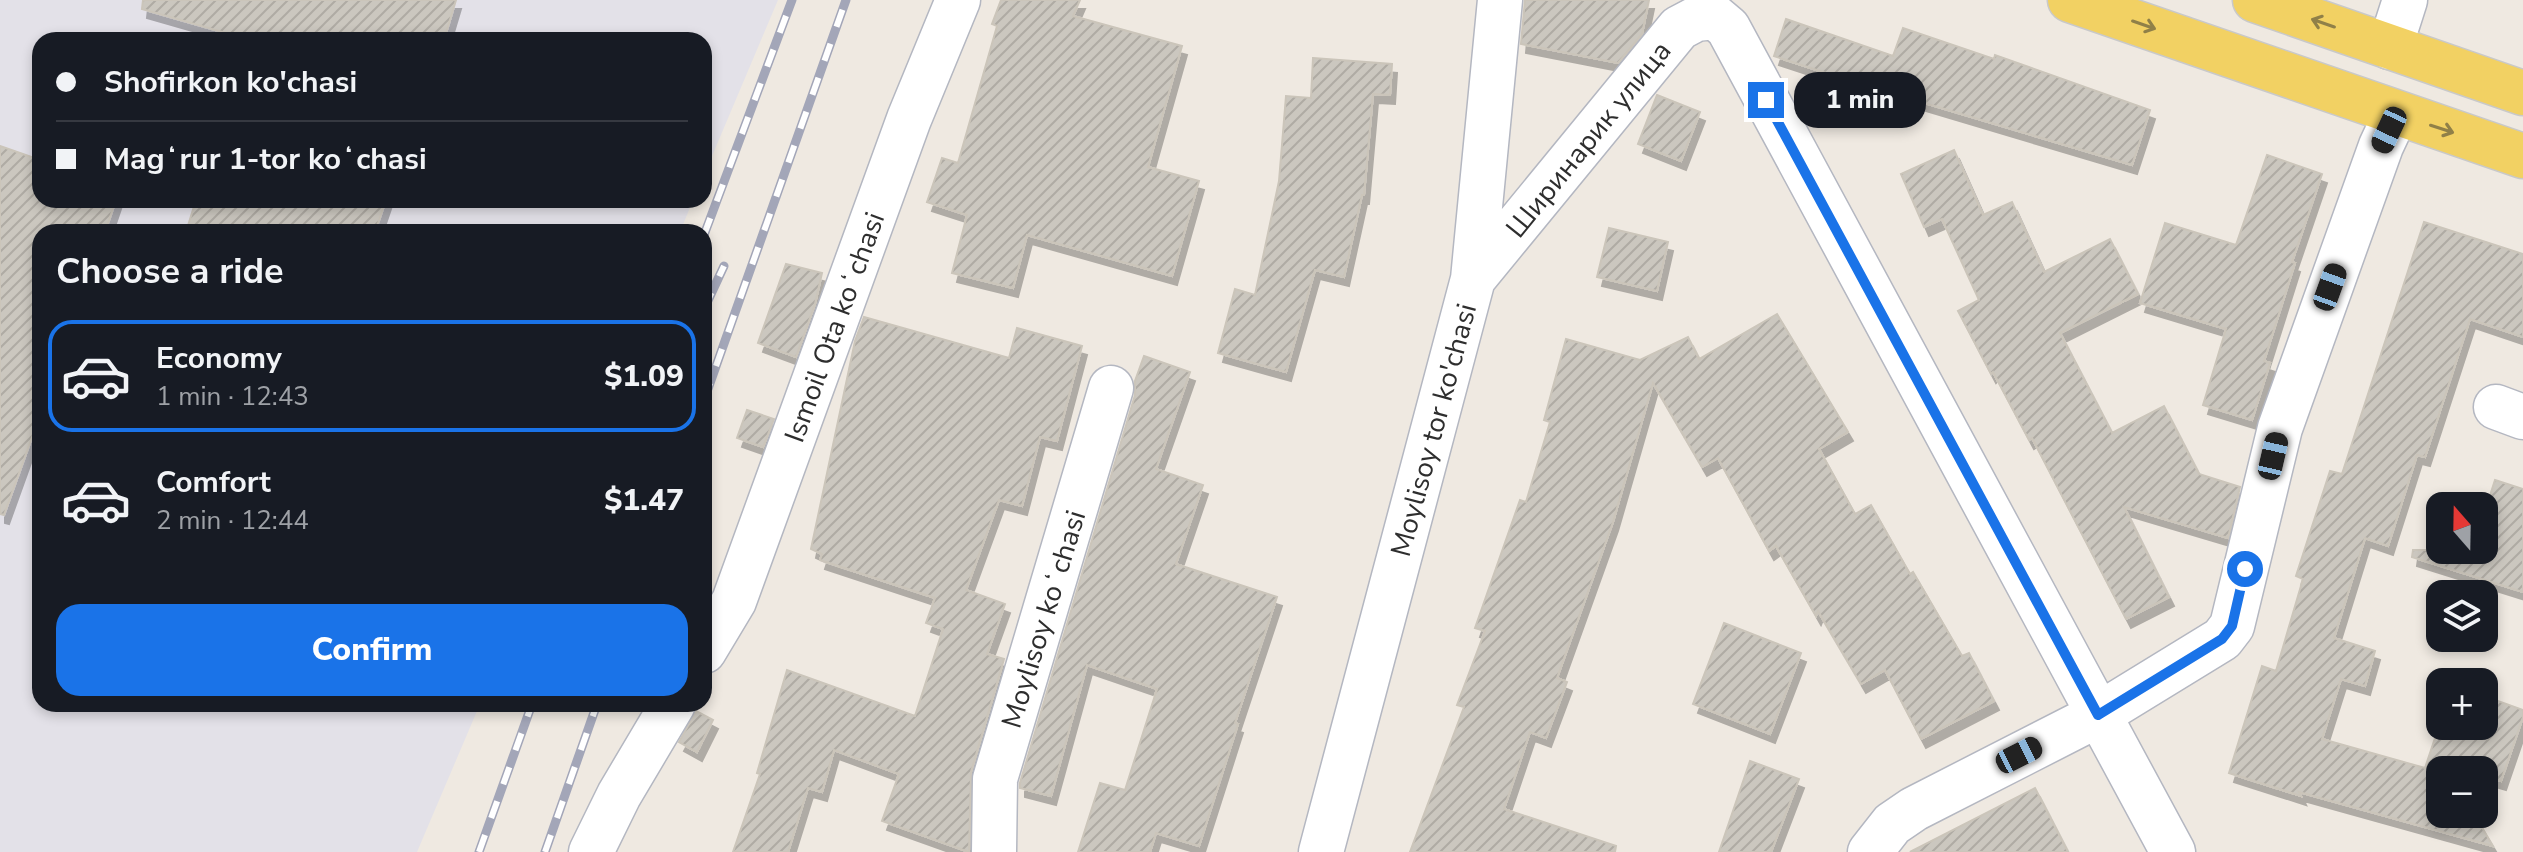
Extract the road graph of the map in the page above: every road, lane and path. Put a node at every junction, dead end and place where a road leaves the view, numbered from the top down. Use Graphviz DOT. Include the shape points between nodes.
graph roads {
  1 [pos="958,0"];
  2 [pos="1500,0"];
  3 [pos="2070,0"];
  4 [pos="2255,0"];
  5 [pos="2405,0"];
  6 [pos="2401,51"];
  7 [pos="2523,93"];
  8 [pos="2396,114"];
  9 [pos="2523,156"];
  10 [pos="1473,279"];
  11 [pos="1111,388"];
  12 [pos="712,638"];
  13 [pos="668,712"];
  14 [pos="2098,715"];
  15 [pos="591,852"];
  16 [pos="994,852"];
  17 [pos="1321,852"];
  18 [pos="1870,852"];
  19 [pos="2173,852"];
  1 -- 12 [label="street, Ismoil Ota koʻchasi" via="909,119 734,601"];
  2 -- 10 [label="street, Moylisoy tor ko'chasi"];
  3 -- 8 [label="main road, one-way"];
  6 -- 4 [label="main road, one-way"];
  5 -- 6 [label="street"];
  6 -- 7 [label="main road"];
  6 -- 8 [label="main road"];
  8 -- 9 [label="main road, one-way"];
  8 -- 14 [label="street" via="2280,428 2232,626 2222,639"];
  10 -- 14 [label="street, Ширинарик улица" via="1679,28 1715,17 1728,28"];
  10 -- 17 [label="street, Moylisoy tor ko'chasi"];
  11 -- 16 [label="street, Moylisoy koʻchasi" via="995,779"];
  13 -- 15 [label="street"];
  14 -- 18 [label="street" via="1914,809 1892,824"];
  14 -- 19 [label="street"];
}
